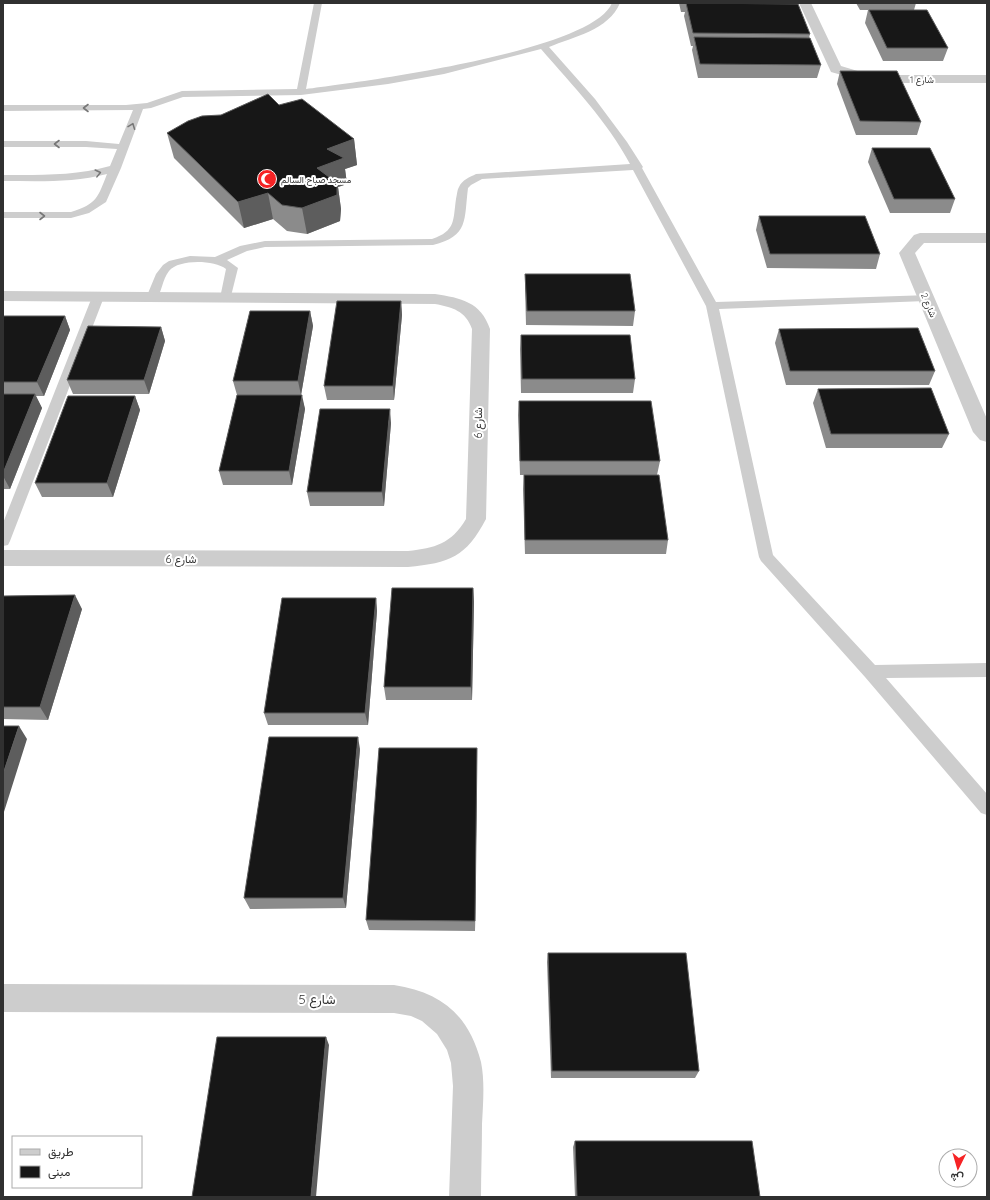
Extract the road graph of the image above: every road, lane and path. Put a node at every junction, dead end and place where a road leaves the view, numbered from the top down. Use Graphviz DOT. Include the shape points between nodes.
graph roads {
  1 [pos="318,3"];
  2 [pos="616,3"];
  3 [pos="805,3"];
  4 [pos="543,46"];
  5 [pos="987,79"];
  6 [pos="301,92"];
  7 [pos="139,107"];
  8 [pos="3,108"];
  9 [pos="3,144"];
  10 [pos="124,147"];
  11 [pos="638,167"];
  12 [pos="116,168"];
  13 [pos="3,178"];
  14 [pos="3,215"];
  15 [pos="987,238"];
  16 [pos="216,261"];
  17 [pos="3,296"];
  18 [pos="98,297"];
  19 [pos="152,298"];
  20 [pos="226,298"];
  21 [pos="926,298"];
  22 [pos="712,306"];
  23 [pos="987,434"];
  24 [pos="3,541"];
  25 [pos="3,558"];
  26 [pos="987,670"];
  27 [pos="871,672"];
  28 [pos="987,807"];
  29 [pos="3,998"];
  30 [pos="465,1197"];
  1 -- 6 [label="lane"];
  2 -- 4 [label="lane" via="605,18 592,27"];
  3 -- 5 [label="street, شارع 1" via="836,69 870,79"];
  4 -- 6 [label="lane" via="444,71"];
  4 -- 11 [label="lane" via="609,121"];
  6 -- 7 [label="lane" via="191,93"];
  7 -- 8 [label="lane, one-way"];
  10 -- 7 [label="lane, one-way"];
  10 -- 9 [label="lane, one-way" via="86,144"];
  10 -- 12 [label="lane"];
  11 -- 16 [label="lane" via="480,176 463,188 458,226 443,240 265,244 244,248"];
  11 -- 22 [label="lane"];
  13 -- 12 [label="lane, one-way" via="70,178"];
  14 -- 12 [label="lane, one-way" via="56,216 85,211 102,200"];
  15 -- 21 [label="street, شارع 2" via="920,238 907,253"];
  16 -- 19 [label="lane" via="190,260 166,268"];
  16 -- 20 [label="lane" via="229,264 232,268"];
  17 -- 18 [label="street, شارع 6"];
  18 -- 19 [label="street, شارع 6"];
  18 -- 24 [label="lane"];
  19 -- 20 [label="street, شارع 6"];
  20 -- 25 [label="street, شارع 6" via="435,299 463,305 473,312 479,320 481,330 476,519 469,535 454,548 432,557 408,559"];
  21 -- 22 [label="lane"];
  21 -- 23 [label="street, شارع 2" via="983,432"];
  22 -- 27 [label="lane" via="766,557"];
  26 -- 27 [label="lane"];
  27 -- 28 [label="lane"];
  29 -- 30 [label="street, شارع 5" via="394,999 414,1002 432,1011 447,1024 459,1042 466,1063 468,1086"];
}
